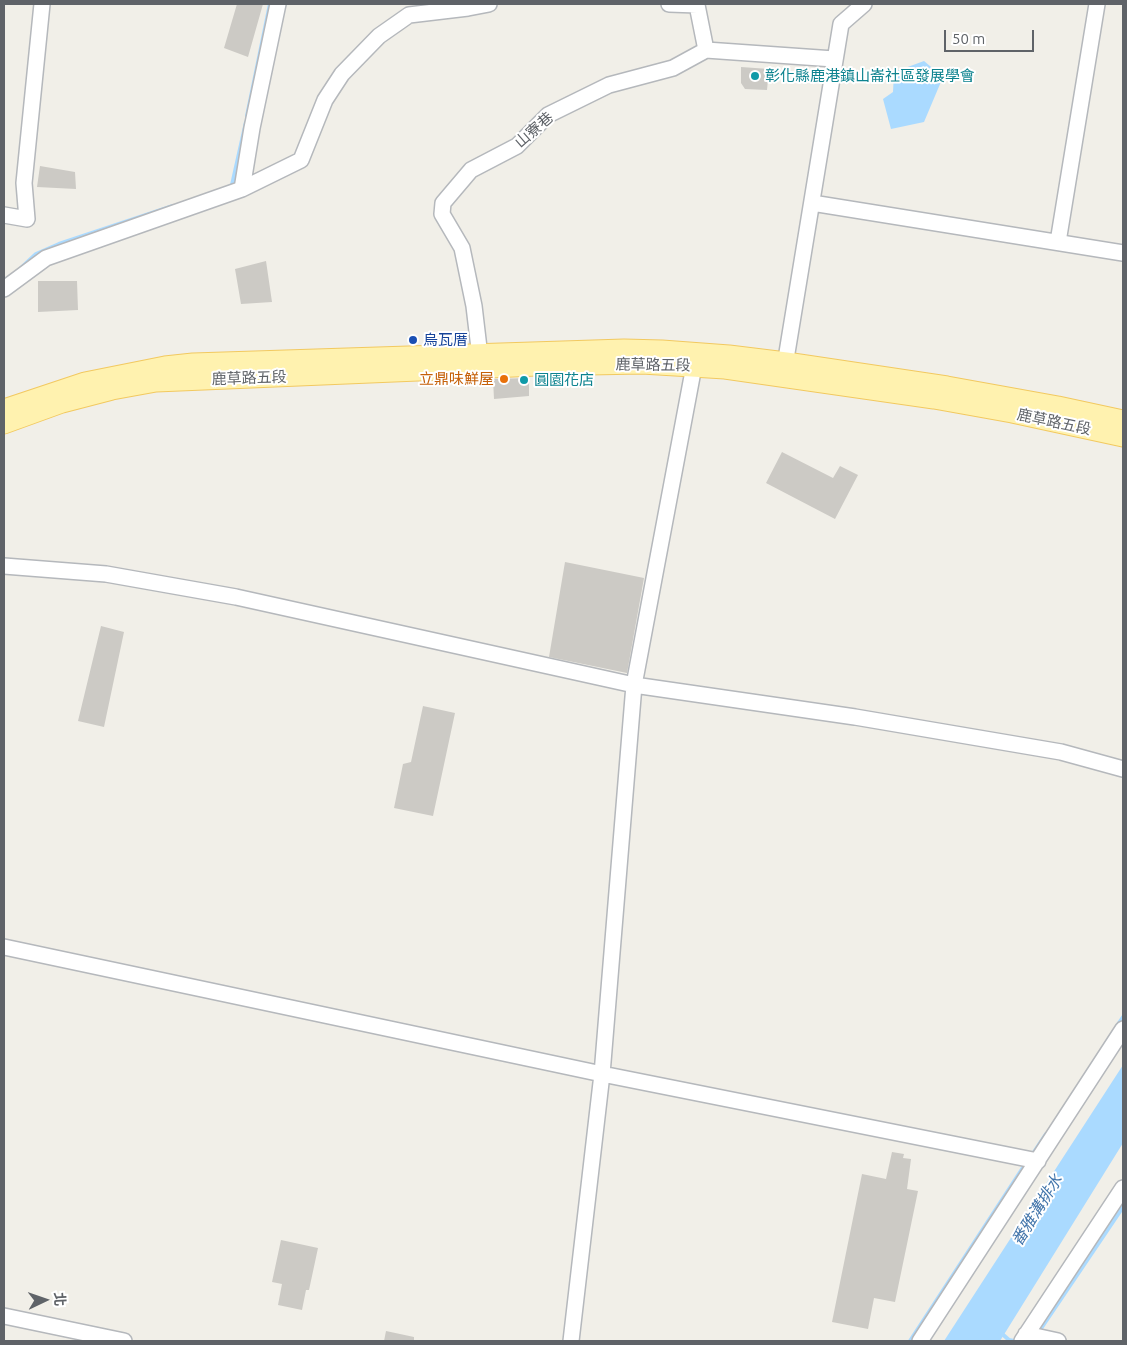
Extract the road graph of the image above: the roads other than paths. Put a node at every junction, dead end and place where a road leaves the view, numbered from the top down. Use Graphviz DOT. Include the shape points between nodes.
graph roads {
  1 [pos="42,4"];
  2 [pos="278,4"];
  3 [pos="489,4"];
  4 [pos="669,4"];
  5 [pos="864,4"];
  6 [pos="1097,4"];
  7 [pos="706,50"];
  8 [pos="834,59"];
  9 [pos="242,188"];
  10 [pos="812,203"];
  11 [pos="4,215"];
  12 [pos="1058,242"];
  13 [pos="1123,253"];
  14 [pos="4,289"];
  15 [pos="481,362"];
  16 [pos="694,366"];
  17 [pos="785,370"];
  18 [pos="4,409"];
  19 [pos="1123,420"];
  20 [pos="4,424"];
  21 [pos="1123,437"];
  22 [pos="4,566"];
  23 [pos="634,685"];
  24 [pos="1123,770"];
  25 [pos="4,947"];
  26 [pos="1123,1030"];
  27 [pos="602,1074"];
  28 [pos="1038,1161"];
  29 [pos="1123,1188"];
  30 [pos="4,1316"];
  31 [pos="1024,1338"];
  32 [pos="124,1341"];
  33 [pos="571,1341"];
  34 [pos="920,1341"];
  35 [pos="1058,1341"];
  1 -- 11 [label="street" via="24,183 27,219"];
  2 -- 9 [label="street"];
  3 -- 9 [label="street" via="409,15 379,36 342,74 325,100 301,160"];
  4 -- 7 [label="street" via="697,5"];
  5 -- 8 [label="street" via="841,24"];
  6 -- 12 [label="street"];
  7 -- 8 [label="street"];
  7 -- 15 [label="street, 山寮巷" via="673,68 609,85 548,114 516,146 471,170 443,203 442,214 462,248"];
  8 -- 10 [label="street"];
  9 -- 14 [label="street" via="46,258"];
  10 -- 12 [label="street"];
  10 -- 17 [label="street"];
  12 -- 13 [label="street"];
  15 -- 16 [label="main road, 鹿草路五段"];
  15 -- 17 [label="main road, 鹿草路五段" via="624,349 662,350 730,355"];
  15 -- 18 [label="main road, 鹿草路五段" via="192,363 85,382"];
  15 -- 20 [label="main road, 鹿草路五段" via="156,382 62,403"];
  16 -- 17 [label="main road, 鹿草路五段"];
  16 -- 23 [label="street"];
  17 -- 19 [label="main road, 鹿草路五段" via="947,386"];
  17 -- 21 [label="main road, 鹿草路五段"];
  22 -- 23 [label="street" via="106,574 236,597"];
  23 -- 24 [label="street" via="855,717 1061,752"];
  23 -- 27 [label="street"];
  25 -- 27 [label="street"];
  26 -- 28 [label="street"];
  27 -- 28 [label="street"];
  27 -- 33 [label="street"];
  28 -- 34 [label="street"];
  29 -- 31 [label="street"];
  30 -- 32 [label="street"];
  31 -- 35 [label="street"];
}
